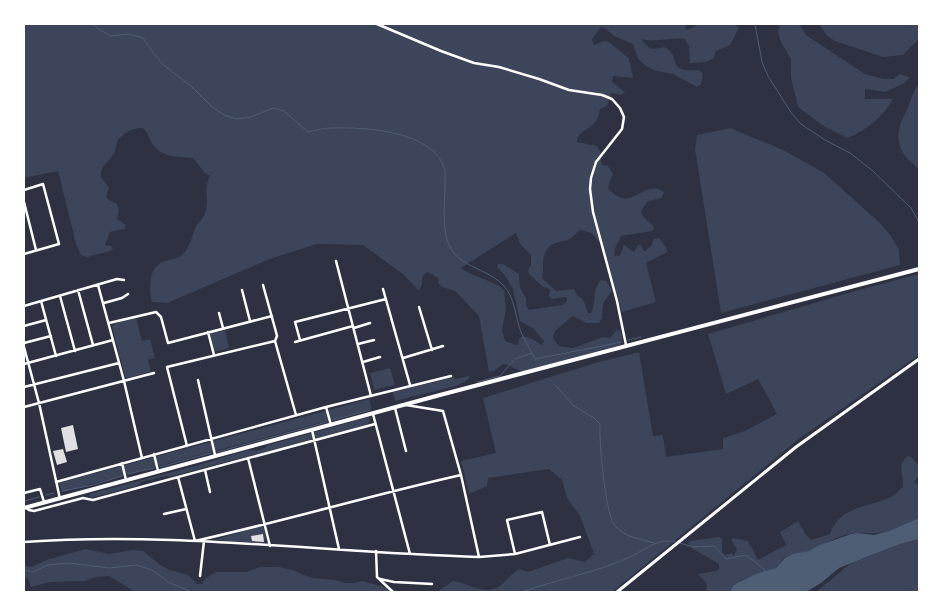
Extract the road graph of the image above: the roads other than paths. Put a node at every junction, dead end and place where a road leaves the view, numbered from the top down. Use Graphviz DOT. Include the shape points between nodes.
graph roads {
  1 [pos="377,24"];
  2 [pos="24,190"];
  3 [pos="24,202"];
  4 [pos="36,250"];
  5 [pos="24,254"];
  6 [pos="336,261"];
  7 [pos="919,269"];
  8 [pos="124,280"];
  9 [pos="98,285"];
  10 [pos="263,285"];
  11 [pos="384,289"];
  12 [pos="78,290"];
  13 [pos="242,290"];
  14 [pos="128,294"];
  15 [pos="60,296"];
  16 [pos="386,300"];
  17 [pos="41,301"];
  18 [pos="104,303"];
  19 [pos="24,306"];
  20 [pos="419,307"];
  21 [pos="349,309"];
  22 [pos="219,313"];
  23 [pos="272,316"];
  24 [pos="46,320"];
  25 [pos="250,321"];
  26 [pos="109,323"];
  27 [pos="370,323"];
  28 [pos="24,326"];
  29 [pos="354,327"];
  30 [pos="223,328"];
  31 [pos="208,332"];
  32 [pos="51,336"];
  33 [pos="113,340"];
  34 [pos="300,340"];
  35 [pos="374,340"];
  36 [pos="275,341"];
  37 [pos="295,342"];
  38 [pos="24,343"];
  39 [pos="358,344"];
  40 [pos="94,346"];
  41 [pos="444,346"];
  42 [pos="24,347"];
  43 [pos="626,347"];
  44 [pos="432,350"];
  45 [pos="75,351"];
  46 [pos="214,355"];
  47 [pos="56,356"];
  48 [pos="380,357"];
  49 [pos="402,358"];
  50 [pos="919,360"];
  51 [pos="362,362"];
  52 [pos="28,363"];
  53 [pos="119,363"];
  54 [pos="24,364"];
  55 [pos="154,373"];
  56 [pos="451,376"];
  57 [pos="198,380"];
  58 [pos="124,381"];
  59 [pos="34,385"];
  60 [pos="410,386"];
  61 [pos="24,388"];
  62 [pos="371,396"];
  63 [pos="38,404"];
  64 [pos="406,405"];
  65 [pos="24,407"];
  66 [pos="326,407"];
  67 [pos="395,408"];
  68 [pos="373,414"];
  69 [pos="296,416"];
  70 [pos="375,424"];
  71 [pos="331,425"];
  72 [pos="312,430"];
  73 [pos="211,440"];
  74 [pos="314,441"];
  75 [pos="187,446"];
  76 [pos="406,451"];
  77 [pos="154,454"];
  78 [pos="215,455"];
  79 [pos="142,458"];
  80 [pos="248,458"];
  81 [pos="122,463"];
  82 [pos="205,470"];
  83 [pos="158,471"];
  84 [pos="461,475"];
  85 [pos="178,477"];
  86 [pos="126,480"];
  87 [pos="56,482"];
  88 [pos="393,491"];
  89 [pos="210,492"];
  90 [pos="24,493"];
  91 [pos="60,499"];
  92 [pos="44,502"];
  93 [pos="25,507"];
  94 [pos="329,507"];
  95 [pos="186,509"];
  96 [pos="164,514"];
  97 [pos="266,525"];
  98 [pos="580,537"];
  99 [pos="195,541"];
  100 [pos="204,541"];
  101 [pos="24,542"];
  102 [pos="550,545"];
  103 [pos="270,546"];
  104 [pos="339,549"];
  105 [pos="376,551"];
  106 [pos="410,554"];
  107 [pos="515,554"];
  108 [pos="480,557"];
  109 [pos="200,576"];
  110 [pos="380,579"];
  111 [pos="432,584"];
  112 [pos="393,592"];
  113 [pos="617,592"];
  1 -- 43 [label="street" via="474,63 546,80 569,90 605,96 620,108 624,120 622,129 596,162 590,189"];
  2 -- 4 [label="street" via="43,184 59,244"];
  3 -- 4 [label="street"];
  4 -- 5 [label="street"];
  6 -- 21 [label="street"];
  7 -- 43 [label="highway"];
  8 -- 9 [label="street"];
  9 -- 12 [label="street"];
  9 -- 18 [label="street"];
  10 -- 23 [label="street"];
  11 -- 16 [label="street"];
  12 -- 15 [label="street"];
  12 -- 40 [label="street"];
  13 -- 25 [label="street"];
  14 -- 18 [label="street"];
  15 -- 17 [label="street"];
  15 -- 45 [label="street"];
  16 -- 21 [label="street"];
  16 -- 49 [label="street"];
  17 -- 19 [label="street"];
  17 -- 24 [label="street"];
  18 -- 26 [label="street"];
  20 -- 44 [label="street"];
  21 -- 29 [label="street"];
  21 -- 34 [label="street" via="295,322"];
  22 -- 30 [label="street"];
  23 -- 25 [label="street"];
  23 -- 36 [label="street" via="277,336"];
  24 -- 28 [label="street"];
  24 -- 32 [label="street"];
  25 -- 30 [label="street"];
  26 -- 31 [label="street" via="154,312 159,314 168,343"];
  26 -- 33 [label="street"];
  27 -- 29 [label="street"];
  29 -- 34 [label="street"];
  29 -- 39 [label="street"];
  30 -- 31 [label="street"];
  31 -- 46 [label="street"];
  32 -- 38 [label="street"];
  32 -- 47 [label="street"];
  33 -- 40 [label="street"];
  33 -- 53 [label="street"];
  34 -- 37 [label="street"];
  35 -- 39 [label="street"];
  36 -- 46 [label="street"];
  36 -- 69 [label="street"];
  39 -- 51 [label="street"];
  40 -- 45 [label="street"];
  41 -- 44 [label="street"];
  42 -- 52 [label="street"];
  43 -- 64 [label="highway"];
  44 -- 49 [label="street"];
  45 -- 47 [label="street"];
  46 -- 75 [label="street" via="167,368"];
  47 -- 52 [label="street"];
  48 -- 51 [label="street"];
  49 -- 60 [label="street"];
  50 -- 113 [label="main road" via="796,447"];
  51 -- 62 [label="street"];
  52 -- 54 [label="street"];
  52 -- 59 [label="street"];
  53 -- 58 [label="street"];
  53 -- 59 [label="street"];
  55 -- 58 [label="street"];
  56 -- 60 [label="street"];
  57 -- 73 [label="street"];
  58 -- 63 [label="street"];
  58 -- 79 [label="street"];
  59 -- 61 [label="street"];
  59 -- 63 [label="street"];
  60 -- 62 [label="street"];
  62 -- 66 [label="street"];
  63 -- 65 [label="street"];
  63 -- 87 [label="street"];
  64 -- 67 [label="highway"];
  64 -- 84 [label="street" via="443,411"];
  66 -- 69 [label="street"];
  66 -- 71 [label="street"];
  67 -- 68 [label="highway"];
  67 -- 76 [label="street"];
  68 -- 70 [label="street"];
  68 -- 71 [label="highway"];
  69 -- 73 [label="street"];
  70 -- 74 [label="street"];
  70 -- 88 [label="street"];
  71 -- 72 [label="highway"];
  72 -- 74 [label="street"];
  72 -- 78 [label="highway"];
  73 -- 75 [label="street"];
  73 -- 78 [label="street"];
  74 -- 80 [label="street"];
  74 -- 94 [label="street"];
  75 -- 77 [label="street"];
  77 -- 79 [label="street"];
  77 -- 83 [label="street"];
  78 -- 83 [label="highway"];
  79 -- 81 [label="street"];
  80 -- 82 [label="street"];
  80 -- 97 [label="street"];
  81 -- 86 [label="street"];
  81 -- 87 [label="street"];
  82 -- 85 [label="street"];
  82 -- 89 [label="street"];
  83 -- 86 [label="highway"];
  84 -- 88 [label="street"];
  84 -- 108 [label="street"];
  85 -- 93 [label="street" via="93,500 83,498 34,511"];
  85 -- 95 [label="street"];
  86 -- 91 [label="highway"];
  87 -- 91 [label="street"];
  88 -- 94 [label="street"];
  88 -- 106 [label="street"];
  90 -- 92 [label="street" via="40,489"];
  91 -- 92 [label="highway"];
  92 -- 93 [label="highway"];
  94 -- 97 [label="street"];
  94 -- 104 [label="street"];
  95 -- 96 [label="street"];
  95 -- 99 [label="street"];
  97 -- 99 [label="street"];
  97 -- 103 [label="street"];
  98 -- 102 [label="street"];
  99 -- 100 [label="street"];
  99 -- 101 [label="street" via="102,538"];
  100 -- 103 [label="street"];
  100 -- 109 [label="street"];
  102 -- 107 [label="street"];
  102 -- 107 [label="street" via="542,512 507,520"];
  103 -- 104 [label="street"];
  104 -- 105 [label="street"];
  105 -- 106 [label="street"];
  105 -- 110 [label="street" via="375,573"];
  106 -- 108 [label="street"];
  107 -- 108 [label="street"];
  110 -- 111 [label="street"];
  110 -- 112 [label="street"];
}
